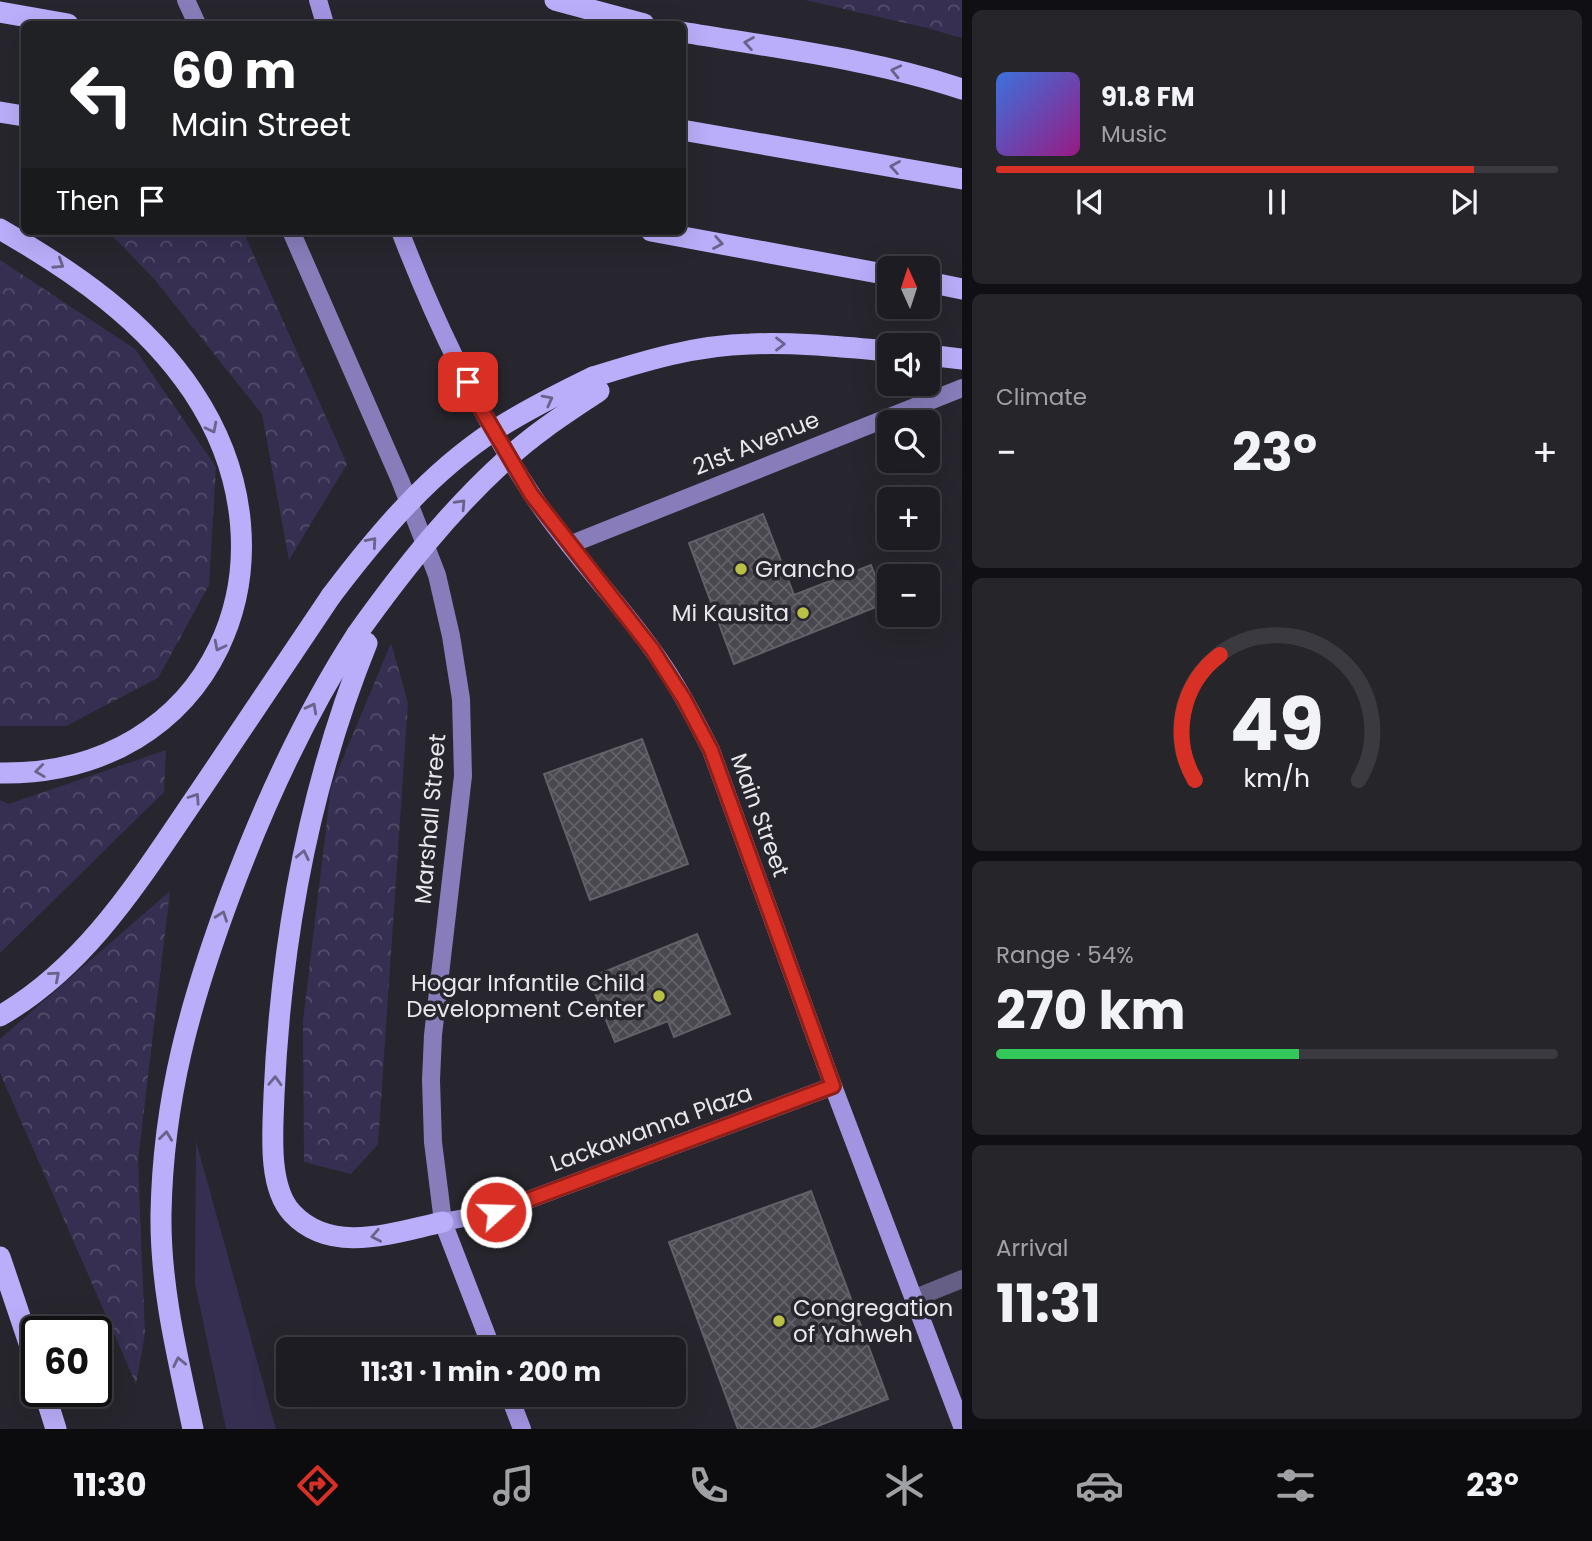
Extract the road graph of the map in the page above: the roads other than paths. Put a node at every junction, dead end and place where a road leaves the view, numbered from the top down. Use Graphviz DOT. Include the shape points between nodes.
graph roads {
  1 [pos="186,0"];
  2 [pos="318,0"];
  3 [pos="555,0"];
  4 [pos="0,12"];
  5 [pos="51,21"];
  6 [pos="196,21"];
  7 [pos="324,21"];
  8 [pos="633,21"];
  9 [pos="686,33"];
  10 [pos="962,89"];
  11 [pos="0,112"];
  12 [pos="21,116"];
  13 [pos="686,131"];
  14 [pos="962,179"];
  15 [pos="0,229"];
  16 [pos="292,235"];
  17 [pos="402,235"];
  18 [pos="673,235"];
  19 [pos="877,273"];
  20 [pos="940,284"];
  21 [pos="962,289"];
  22 [pos="877,350"];
  23 [pos="940,356"];
  24 [pos="962,359"];
  25 [pos="596,384"];
  26 [pos="962,388"];
  27 [pos="569,545"];
  28 [pos="362,639"];
  29 [pos="0,773"];
  30 [pos="0,1016"];
  31 [pos="833,1086"];
  32 [pos="443,1222"];
  33 [pos="0,1258"];
  34 [pos="962,1279"];
  35 [pos="915,1298"];
  36 [pos="21,1320"];
  37 [pos="487,1337"];
  38 [pos="49,1407"];
  39 [pos="514,1407"];
  40 [pos="962,1426"];
  41 [pos="56,1429"];
  42 [pos="193,1429"];
  43 [pos="522,1429"];
  1 -- 6 [label="street"];
  2 -- 7 [label="main road"];
  3 -- 8 [label="highway"];
  4 -- 5 [label="highway"];
  10 -- 9 [label="highway, one-way" via="930,78"];
  11 -- 12 [label="highway"];
  14 -- 13 [label="highway, one-way"];
  15 -- 29 [label="highway, one-way" via="60,263 99,292 169,362 193,393 227,459 242,531 235,603 206,670 185,699 159,725 93,759 56,769"];
  16 -- 32 [label="street, Marshall Street" via="437,575 461,699 463,776 431,1080"];
  17 -- 27 [label="main road, Main Street" via="480,407 531,494"];
  18 -- 19 [label="highway, one-way"];
  20 -- 21 [label="highway"];
  25 -- 22 [label="highway, one-way" via="643,361 697,349 799,343"];
  23 -- 24 [label="highway"];
  28 -- 25 [label="highway, one-way, bridge" via="392,586 431,536 509,457"];
  30 -- 25 [label="highway, one-way, bridge" via="79,956 109,921 331,596 405,505 494,430"];
  26 -- 27 [label="street, 21st Avenue"];
  27 -- 31 [label="main road, Main Street" via="652,649 711,750"];
  32 -- 28 [label="highway, one-way" via="361,1239 331,1236 291,1212 279,1190 274,1162 279,1013 297,887 328,752"];
  42 -- 28 [label="highway, one-way" via="173,1334 161,1217 171,1097 197,989 241,867 297,737 326,684"];
  31 -- 32 [label="main road, Lackawanna Plaza" via="496,1212"];
  31 -- 35 [label="main road, Main Street"];
  32 -- 37 [label="main road, Marshall Street"];
  33 -- 36 [label="highway"];
  34 -- 35 [label="street"];
  35 -- 40 [label="main road, Main Street"];
  38 -- 41 [label="highway"];
  39 -- 43 [label="main road"];
}
